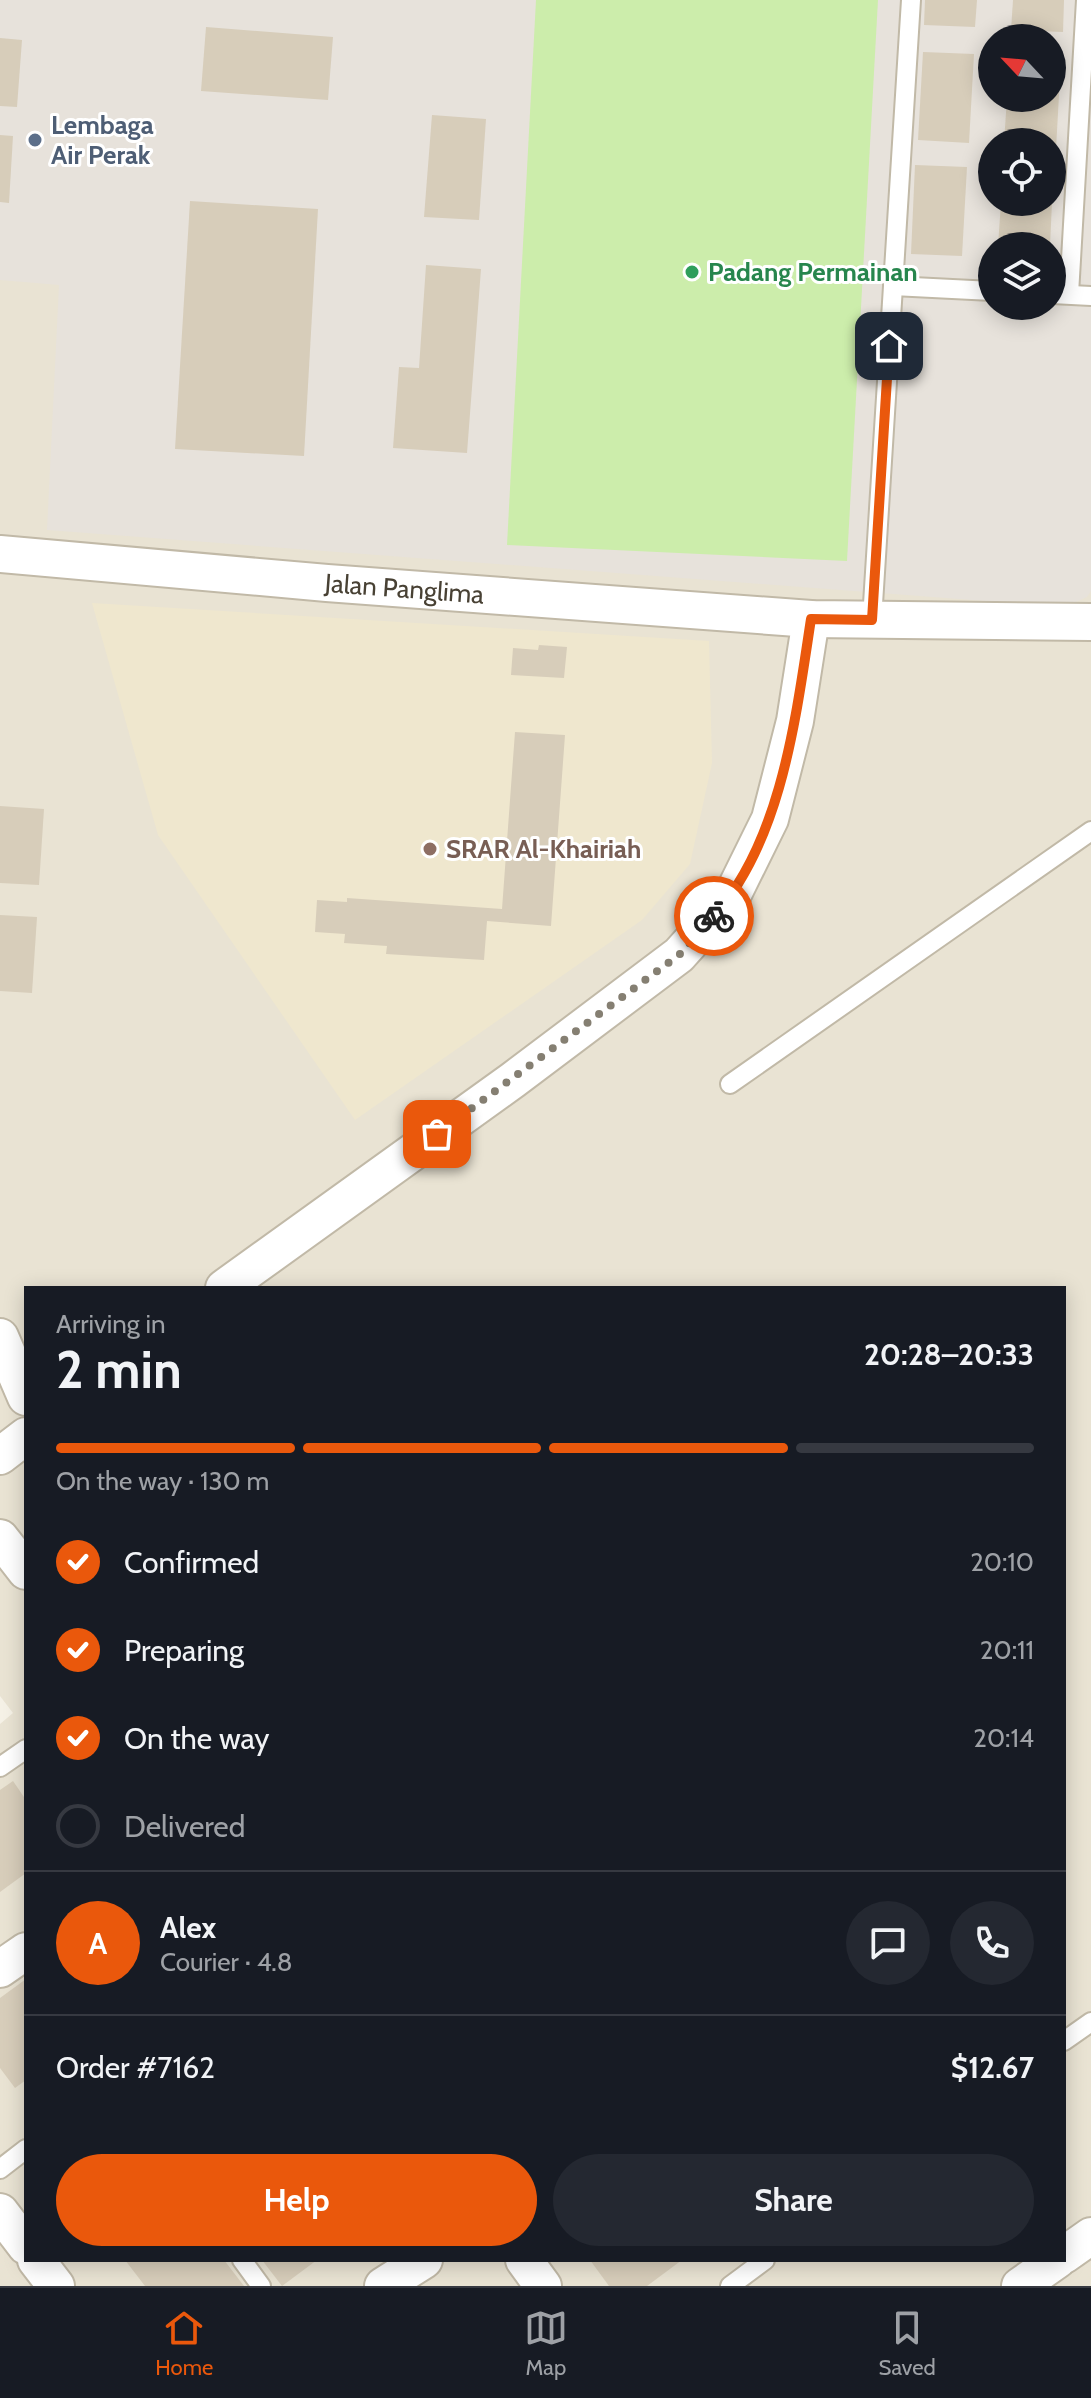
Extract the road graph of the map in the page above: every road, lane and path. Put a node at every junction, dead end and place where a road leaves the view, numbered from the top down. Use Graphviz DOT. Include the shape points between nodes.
graph roads {
  1 [pos="911,0"];
  2 [pos="1086,0"];
  3 [pos="1065,232"];
  4 [pos="893,286"];
  5 [pos="978,290"];
  6 [pos="1066,294"];
  7 [pos="1091,296"];
  8 [pos="0,554"];
  9 [pos="811,619"];
  10 [pos="872,620"];
  11 [pos="1091,622"];
  12 [pos="1091,831"];
  13 [pos="730,1084"];
  14 [pos="227,1286"];
  15 [pos="0,1337"];
  16 [pos="24,1392"];
  17 [pos="24,1438"];
  18 [pos="0,1456"];
  19 [pos="0,1538"];
  20 [pos="24,1568"];
  21 [pos="24,1750"];
  22 [pos="0,1767"];
  23 [pos="24,1952"];
  24 [pos="0,1969"];
  25 [pos="1091,2022"];
  26 [pos="1066,2040"];
  27 [pos="24,2151"];
  28 [pos="0,2169"];
  29 [pos="0,2212"];
  30 [pos="1091,2236"];
  31 [pos="24,2243"];
  32 [pos="1066,2254"];
  33 [pos="38,2262"];
  34 [pos="243,2262"];
  35 [pos="421,2262"];
  36 [pos="525,2262"];
  37 [pos="762,2262"];
  38 [pos="1054,2262"];
  39 [pos="56,2286"];
  40 [pos="261,2286"];
  41 [pos="383,2286"];
  42 [pos="543,2286"];
  43 [pos="730,2286"];
  44 [pos="1020,2286"];
  1 -- 4 [label="lane"];
  2 -- 3 [label="lane"];
  4 -- 5 [label="lane"];
  4 -- 10 [label="lane"];
  6 -- 7 [label="lane"];
  8 -- 9 [label="street, Jalan Panglima"];
  9 -- 10 [label="street, Jalan Panglima"];
  9 -- 14 [label="street" via="795,721 770,819 732,896 679,955"];
  10 -- 11 [label="street, Jalan Panglima"];
  12 -- 13 [label="lane"];
  15 -- 16 [label="street"];
  17 -- 18 [label="street"];
  19 -- 20 [label="street"];
  21 -- 22 [label="lane"];
  23 -- 24 [label="street"];
  25 -- 26 [label="lane"];
  27 -- 28 [label="lane"];
  29 -- 31 [label="street"];
  30 -- 32 [label="street"];
  33 -- 39 [label="street"];
  34 -- 40 [label="lane"];
  35 -- 41 [label="street"];
  36 -- 42 [label="street"];
  37 -- 43 [label="lane"];
  38 -- 44 [label="street"];
}
